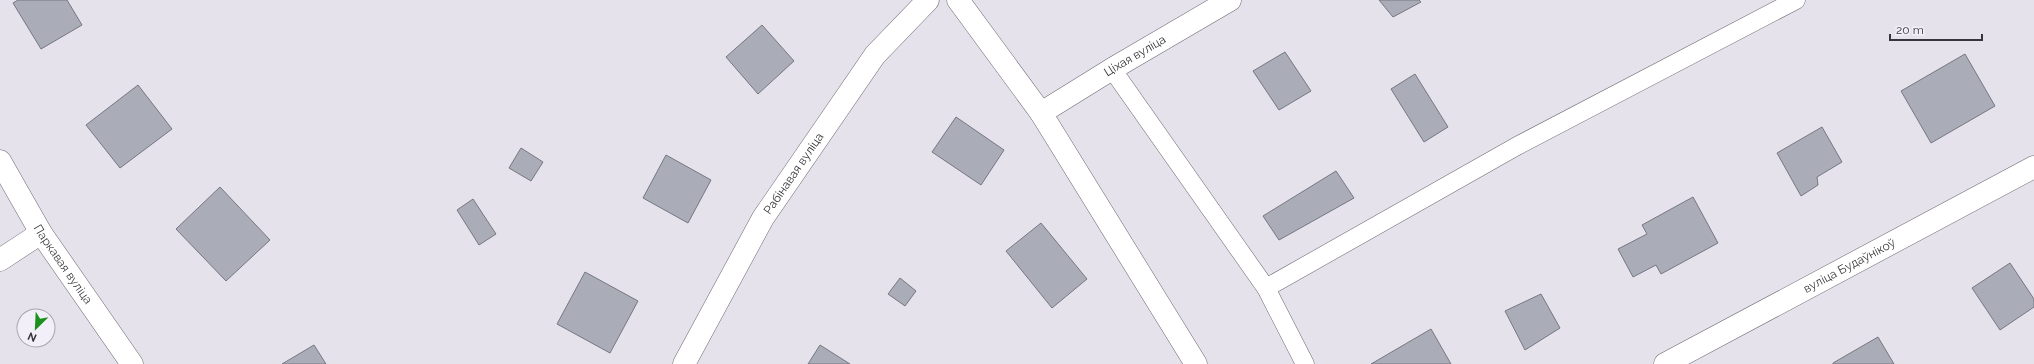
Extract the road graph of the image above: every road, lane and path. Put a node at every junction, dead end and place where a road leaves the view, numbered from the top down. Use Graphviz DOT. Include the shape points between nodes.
graph roads {
  1 [pos="928,0"];
  2 [pos="958,0"];
  3 [pos="1230,0"];
  4 [pos="1796,0"];
  5 [pos="1112,69"];
  6 [pos="1041,113"];
  7 [pos="0,162"];
  8 [pos="2034,167"];
  9 [pos="41,233"];
  10 [pos="0,260"];
  11 [pos="1266,288"];
  12 [pos="132,364"];
  13 [pos="684,364"];
  14 [pos="1196,364"];
  15 [pos="1304,364"];
  16 [pos="1665,364"];
  1 -- 13 [label="street, Рабінавая вуліца" via="874,55 763,218"];
  2 -- 6 [label="street"];
  3 -- 5 [label="street, Ціхая вуліца"];
  4 -- 11 [label="lane" via="1517,146"];
  5 -- 6 [label="street, Ціхая вуліца"];
  5 -- 11 [label="lane"];
  6 -- 14 [label="street"];
  7 -- 9 [label="street, Паркавая вуліца"];
  8 -- 16 [label="street, вуліца Будаўнікоў"];
  9 -- 10 [label="street"];
  9 -- 12 [label="street, Паркавая вуліца"];
  11 -- 15 [label="lane"];
}
